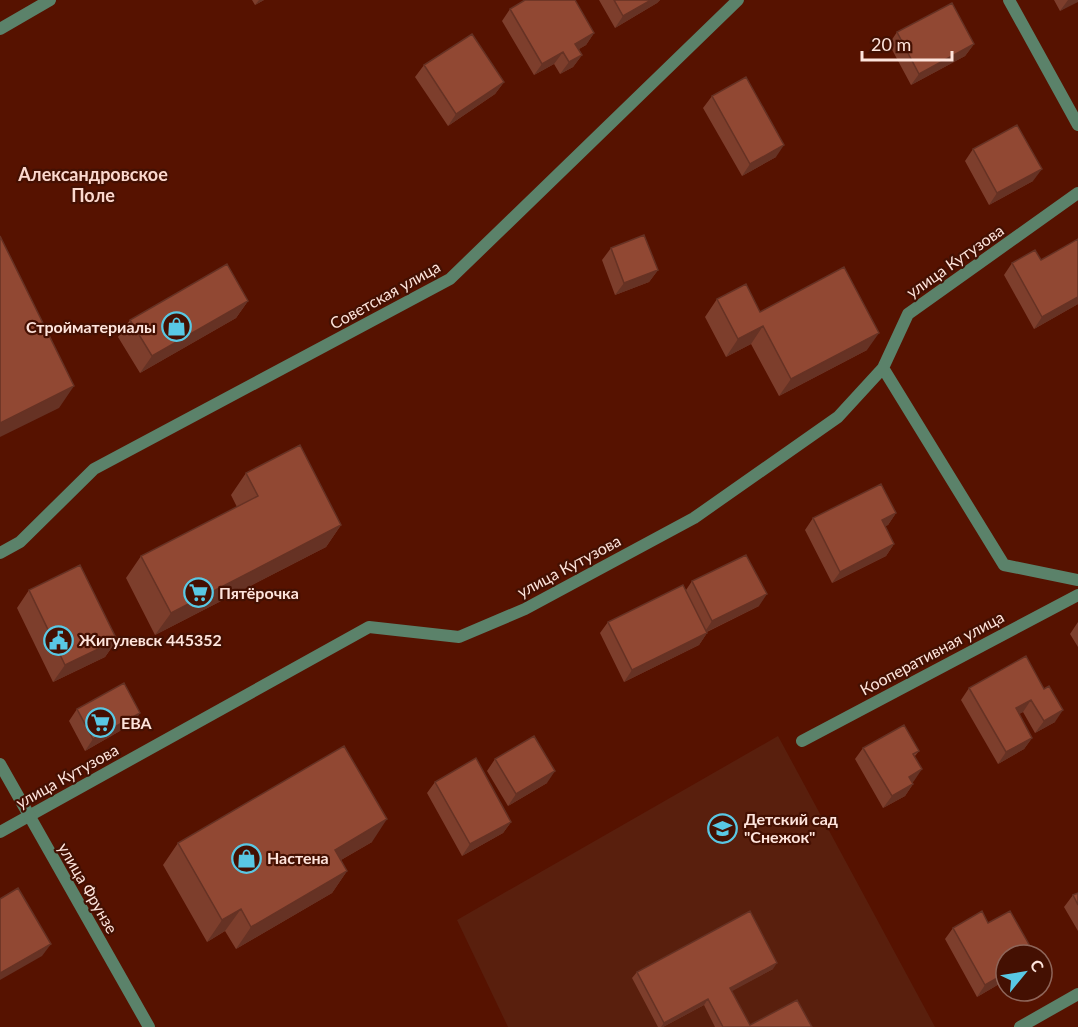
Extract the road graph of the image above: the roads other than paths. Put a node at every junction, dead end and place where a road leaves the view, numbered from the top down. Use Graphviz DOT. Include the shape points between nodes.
graph roads {
  1 [pos="50,0"];
  2 [pos="738,0"];
  3 [pos="1009,0"];
  4 [pos="0,29"];
  5 [pos="1078,125"];
  6 [pos="1078,193"];
  7 [pos="883,368"];
  8 [pos="0,553"];
  9 [pos="1078,580"];
  10 [pos="1078,595"];
  11 [pos="802,741"];
  12 [pos="0,764"];
  13 [pos="28,816"];
  14 [pos="0,832"];
  15 [pos="1078,994"];
  16 [pos="149,1027"];
  17 [pos="1020,1027"];
  1 -- 4 [label="street"];
  2 -- 8 [label="street, Советская улица" via="450,279 94,469 20,542"];
  3 -- 5 [label="street"];
  6 -- 7 [label="street, улица Кутузова" via="908,314"];
  7 -- 9 [label="street" via="1004,565"];
  7 -- 13 [label="street, улица Кутузова" via="838,417 693,518 525,609 459,637 369,627"];
  10 -- 11 [label="street, Кооперативная улица"];
  12 -- 13 [label="street, улица Фрунзе"];
  13 -- 14 [label="street, улица Кутузова"];
  13 -- 16 [label="street, улица Фрунзе"];
  15 -- 17 [label="street"];
}
